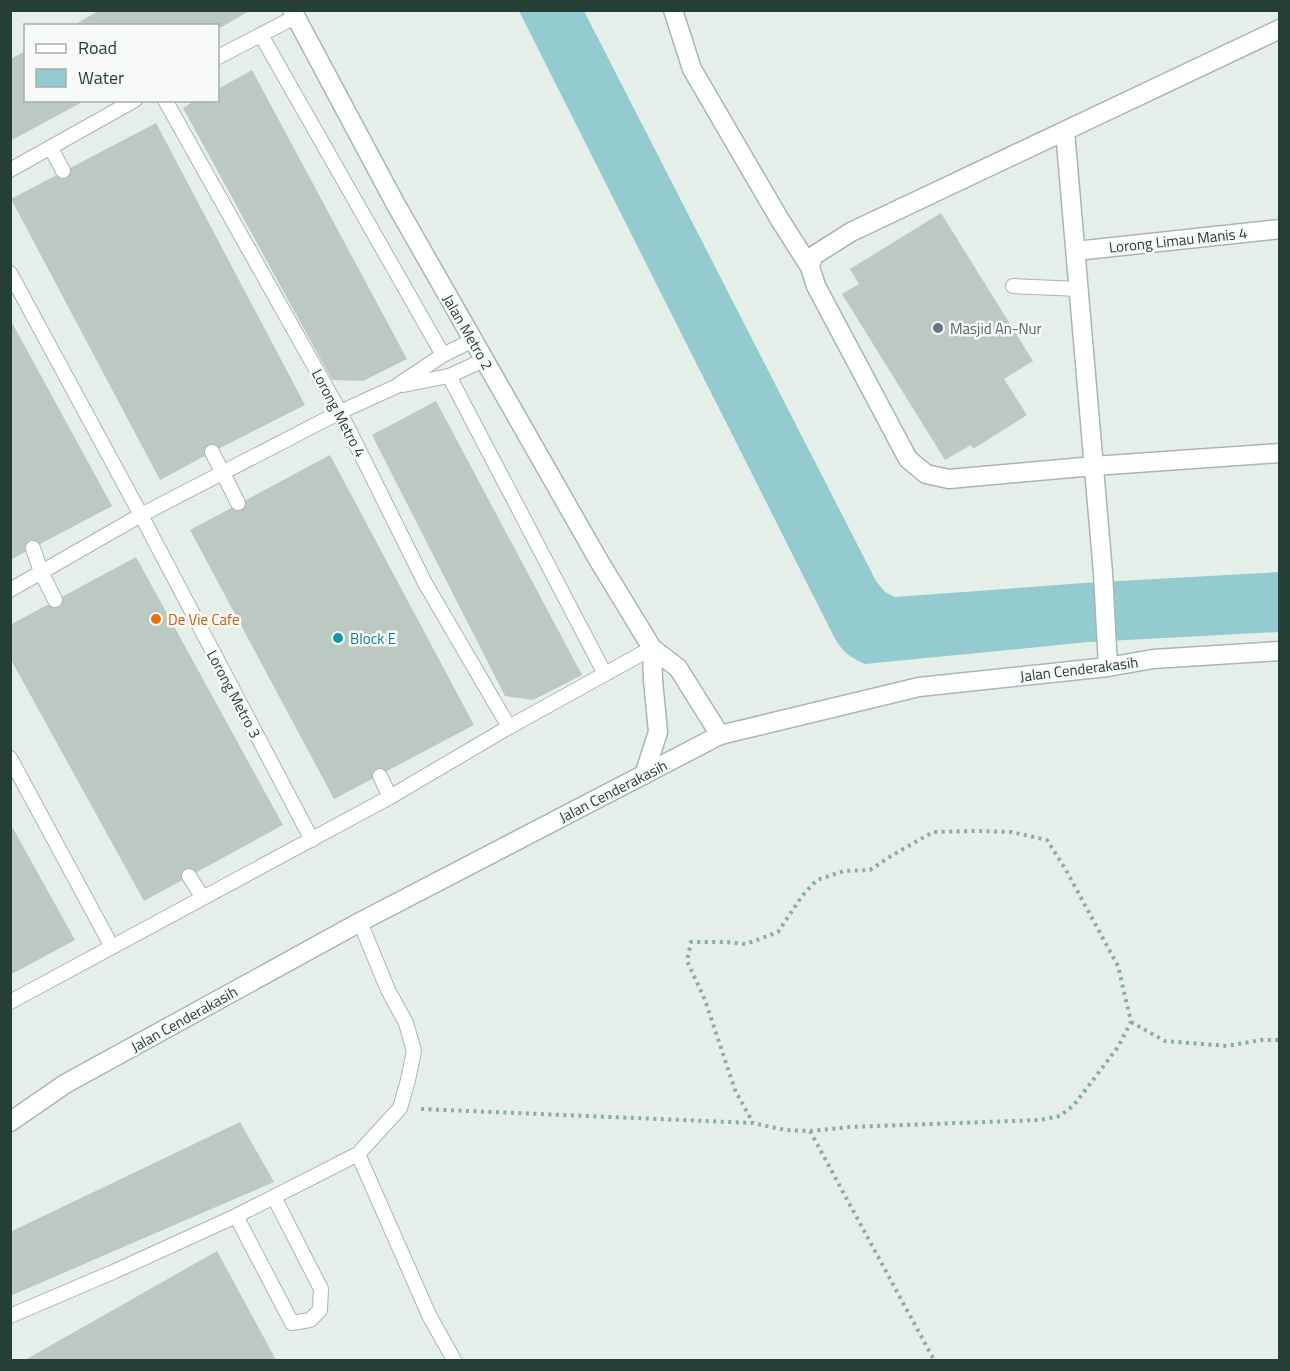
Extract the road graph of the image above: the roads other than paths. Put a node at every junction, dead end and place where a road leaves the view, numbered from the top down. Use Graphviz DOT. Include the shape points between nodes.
graph roads {
  1 [pos="674,10"];
  2 [pos="294,14"];
  3 [pos="1280,29"];
  4 [pos="261,34"];
  5 [pos="219,56"];
  6 [pos="132,102"];
  7 [pos="166,102"];
  8 [pos="1065,131"];
  9 [pos="51,148"];
  10 [pos="10,170"];
  11 [pos="63,171"];
  12 [pos="1280,229"];
  13 [pos="1076,251"];
  14 [pos="810,267"];
  15 [pos="10,273"];
  16 [pos="1013,286"];
  17 [pos="1079,289"];
  18 [pos="473,340"];
  19 [pos="443,355"];
  20 [pos="484,360"];
  21 [pos="449,376"];
  22 [pos="395,387"];
  23 [pos="340,412"];
  24 [pos="212,452"];
  25 [pos="1280,453"];
  26 [pos="1094,466"];
  27 [pos="222,473"];
  28 [pos="238,503"];
  29 [pos="141,515"];
  30 [pos="33,549"];
  31 [pos="41,572"];
  32 [pos="10,590"];
  33 [pos="55,600"];
  34 [pos="652,648"];
  35 [pos="1280,651"];
  36 [pos="1108,658"];
  37 [pos="605,674"];
  38 [pos="509,727"];
  39 [pos="720,735"];
  40 [pos="10,758"];
  41 [pos="644,775"];
  42 [pos="380,776"];
  43 [pos="390,796"];
  44 [pos="312,840"];
  45 [pos="189,876"];
  46 [pos="203,898"];
  47 [pos="360,922"];
  48 [pos="112,947"];
  49 [pos="10,1002"];
  50 [pos="65,1084"];
  51 [pos="10,1109"];
  52 [pos="10,1122"];
  53 [pos="358,1154"];
  54 [pos="274,1197"];
  55 [pos="236,1216"];
  56 [pos="10,1316"];
  57 [pos="454,1360"];
  1 -- 14 [label="street" via="692,69"];
  2 -- 4 [label="lane"];
  2 -- 18 [label="street, Jalan Metro 2"];
  3 -- 8 [label="street"];
  4 -- 5 [label="lane"];
  4 -- 19 [label="lane"];
  6 -- 9 [label="lane"];
  7 -- 23 [label="lane, Lorong Metro 4"];
  8 -- 13 [label="street"];
  8 -- 14 [label="street" via="851,232 813,256"];
  9 -- 10 [label="lane"];
  9 -- 11 [label="lane"];
  12 -- 13 [label="street, Lorong Limau Manis 4"];
  13 -- 17 [label="street"];
  14 -- 26 [label="street" via="816,286 908,459 926,474 949,479"];
  15 -- 29 [label="lane, Lorong Metro 3"];
  16 -- 17 [label="lane"];
  17 -- 26 [label="street"];
  18 -- 19 [label="lane"];
  18 -- 20 [label="street, Jalan Metro 2"];
  19 -- 22 [label="lane"];
  20 -- 21 [label="lane"];
  20 -- 34 [label="street, Jalan Metro 2"];
  21 -- 22 [label="lane"];
  21 -- 37 [label="lane"];
  22 -- 23 [label="lane"];
  23 -- 27 [label="lane"];
  23 -- 38 [label="lane, Lorong Metro 4" via="425,584"];
  24 -- 27 [label="lane"];
  25 -- 26 [label="street"];
  26 -- 36 [label="street"];
  27 -- 28 [label="lane"];
  27 -- 29 [label="lane"];
  29 -- 31 [label="lane"];
  29 -- 44 [label="lane, Lorong Metro 3"];
  30 -- 31 [label="lane"];
  31 -- 32 [label="lane"];
  31 -- 33 [label="lane"];
  34 -- 37 [label="lane"];
  34 -- 39 [label="street, Jalan Metro 2" via="678,668"];
  34 -- 41 [label="street, Jalan Metro 2" via="658,732"];
  35 -- 36 [label="street, Jalan Cenderakasih"];
  36 -- 39 [label="street, Jalan Cenderakasih" via="919,687"];
  37 -- 38 [label="lane"];
  38 -- 43 [label="lane"];
  39 -- 41 [label="street, Jalan Cenderakasih"];
  40 -- 48 [label="lane"];
  41 -- 47 [label="street, Jalan Cenderakasih"];
  42 -- 43 [label="lane"];
  43 -- 44 [label="lane"];
  44 -- 46 [label="lane"];
  45 -- 46 [label="lane"];
  46 -- 48 [label="lane"];
  47 -- 50 [label="street, Jalan Cenderakasih"];
  47 -- 53 [label="lane" via="406,1023 414,1051 400,1108"];
  48 -- 49 [label="lane"];
  50 -- 51 [label="street"];
  50 -- 52 [label="street, Jalan Cenderakasih"];
  53 -- 54 [label="lane"];
  53 -- 57 [label="lane" via="429,1315"];
  54 -- 55 [label="lane"];
  54 -- 55 [label="lane" via="321,1289 320,1310 310,1320 292,1323"];
  55 -- 56 [label="lane"];
}
